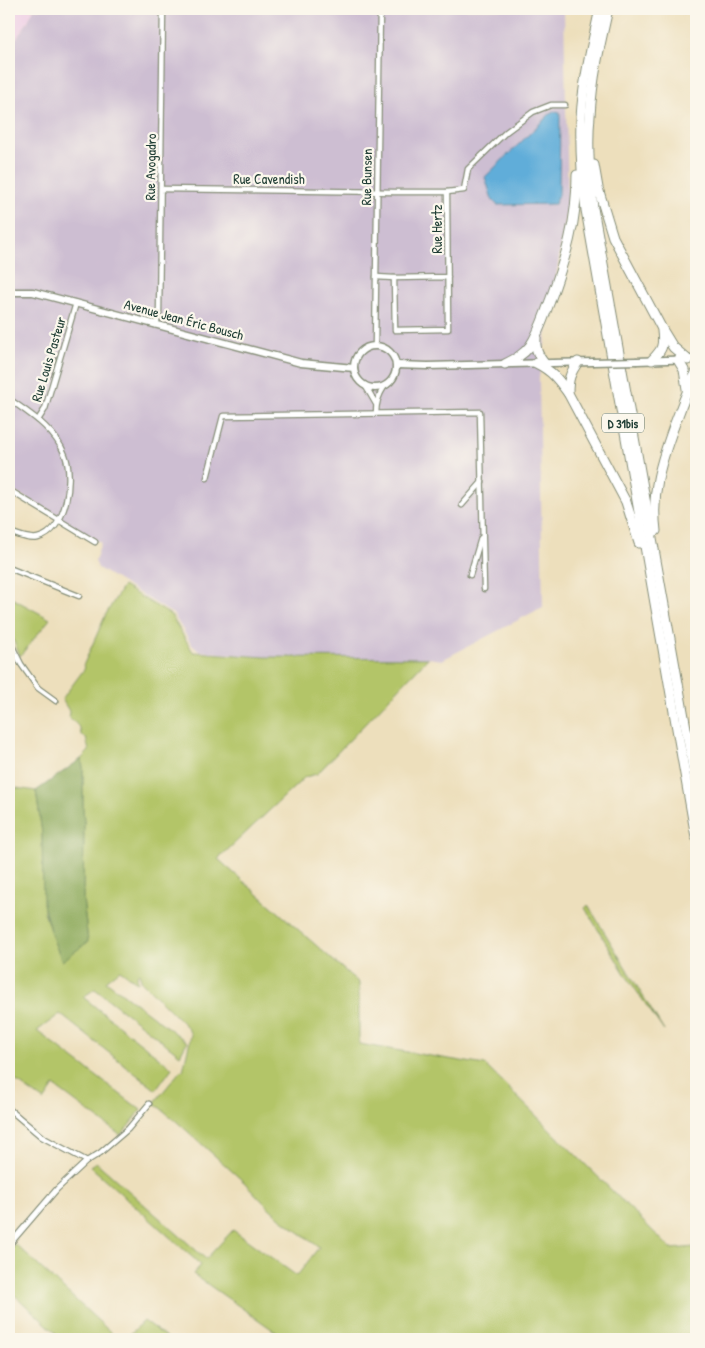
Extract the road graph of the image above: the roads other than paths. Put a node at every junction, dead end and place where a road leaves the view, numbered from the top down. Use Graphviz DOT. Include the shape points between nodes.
graph roads {
  1 [pos="162,9"];
  2 [pos="380,9"];
  3 [pos="600,9"];
  4 [pos="608,9"];
  5 [pos="565,105"];
  6 [pos="585,118"];
  7 [pos="161,189"];
  8 [pos="377,191"];
  9 [pos="447,192"];
  10 [pos="376,277"];
  11 [pos="448,277"];
  12 [pos="394,278"];
  13 [pos="9,292"];
  14 [pos="76,303"];
  15 [pos="156,325"];
  16 [pos="662,329"];
  17 [pos="536,337"];
  18 [pos="375,346"];
  19 [pos="688,359"];
  20 [pos="652,360"];
  21 [pos="578,362"];
  22 [pos="540,363"];
  23 [pos="506,364"];
  24 [pos="397,365"];
  25 [pos="354,368"];
  26 [pos="696,373"];
  27 [pos="365,385"];
  28 [pos="384,387"];
  29 [pos="687,389"];
  30 [pos="568,393"];
  31 [pos="9,399"];
  32 [pos="376,404"];
  33 [pos="376,414"];
  34 [pos="38,420"];
  35 [pos="207,478"];
  36 [pos="482,482"];
  37 [pos="9,490"];
  38 [pos="462,505"];
  39 [pos="59,520"];
  40 [pos="9,532"];
  41 [pos="483,532"];
  42 [pos="95,542"];
  43 [pos="9,568"];
  44 [pos="470,575"];
  45 [pos="658,576"];
  46 [pos="484,589"];
  47 [pos="79,596"];
  48 [pos="657,616"];
  49 [pos="9,640"];
  50 [pos="56,701"];
  51 [pos="696,784"];
  52 [pos="696,837"];
  53 [pos="149,1104"];
  54 [pos="9,1109"];
  55 [pos="87,1161"];
  56 [pos="9,1244"];
  1 -- 7 [label="street, Rue Avogadro"];
  2 -- 8 [label="street, Rue Bunsen"];
  3 -- 6 [label="highway, D 31bis" via="589,60"];
  4 -- 6 [label="highway, D 31bis"];
  5 -- 9 [label="street" via="551,105 533,112 506,132 468,169 464,190"];
  6 -- 16 [label="highway" via="593,137 598,188 613,237"];
  6 -- 17 [label="highway" via="577,143 577,199 572,231 564,264"];
  6 -- 45 [label="highway, D 31bis" via="593,208"];
  6 -- 48 [label="highway, D 31bis" via="582,170 586,210"];
  7 -- 8 [label="street, Rue Cavendish"];
  7 -- 15 [label="street, Rue Avogadro" via="160,314"];
  8 -- 9 [label="street, Rue Hertz"];
  8 -- 10 [label="street, Rue Bunsen"];
  9 -- 11 [label="street, Rue Hertz"];
  10 -- 12 [label="street"];
  10 -- 18 [label="street, Rue Bunsen"];
  11 -- 12 [label="street"];
  11 -- 12 [label="street, Rue Hertz" via="448,329 421,330 395,330"];
  13 -- 14 [label="main road, Avenue Jean Éric Bousch" via="33,292"];
  14 -- 15 [label="main road, Avenue Jean Éric Bousch"];
  14 -- 34 [label="street, Rue Louis Pasteur" via="45,409"];
  15 -- 25 [label="main road, Avenue Jean Éric Bousch" via="301,363"];
  16 -- 19 [label="highway" via="673,347"];
  16 -- 20 [label="highway" via="661,351"];
  17 -- 22 [label="highway"];
  17 -- 23 [label="highway" via="524,354"];
  18 -- 24 [label="main road" via="390,351"];
  18 -- 25 [label="main road" via="360,352"];
  19 -- 20 [label="main road"];
  19 -- 29 [label="highway" via="684,370"];
  20 -- 21 [label="main road, bridge"];
  21 -- 22 [label="main road"];
  21 -- 30 [label="highway" via="570,372"];
  22 -- 23 [label="main road"];
  22 -- 30 [label="highway" via="556,376"];
  23 -- 24 [label="main road"];
  24 -- 28 [label="main road" via="395,375"];
  25 -- 27 [label="main road" via="360,382"];
  26 -- 29 [label="highway"];
  27 -- 28 [label="main road" via="376,389"];
  27 -- 32 [label="street"];
  28 -- 32 [label="street"];
  29 -- 45 [label="highway" via="661,462 656,490 654,518"];
  30 -- 48 [label="highway" via="626,502"];
  31 -- 34 [label="street"];
  32 -- 33 [label="street"];
  33 -- 35 [label="street" via="223,416"];
  33 -- 36 [label="street" via="480,412"];
  34 -- 39 [label="street" via="54,436 65,455 69,480 66,506"];
  36 -- 38 [label="street"];
  36 -- 41 [label="street"];
  37 -- 39 [label="street"];
  39 -- 40 [label="street" via="48,534 38,538"];
  39 -- 42 [label="street"];
  41 -- 44 [label="street"];
  41 -- 46 [label="street"];
  43 -- 47 [label="street"];
  45 -- 51 [label="highway, D 31bis"];
  48 -- 52 [label="highway, D 31bis"];
  49 -- 50 [label="street" via="38,688"];
  53 -- 55 [label="street" via="128,1129"];
  54 -- 55 [label="street" via="42,1136"];
  55 -- 56 [label="street" via="57,1189"];
}
